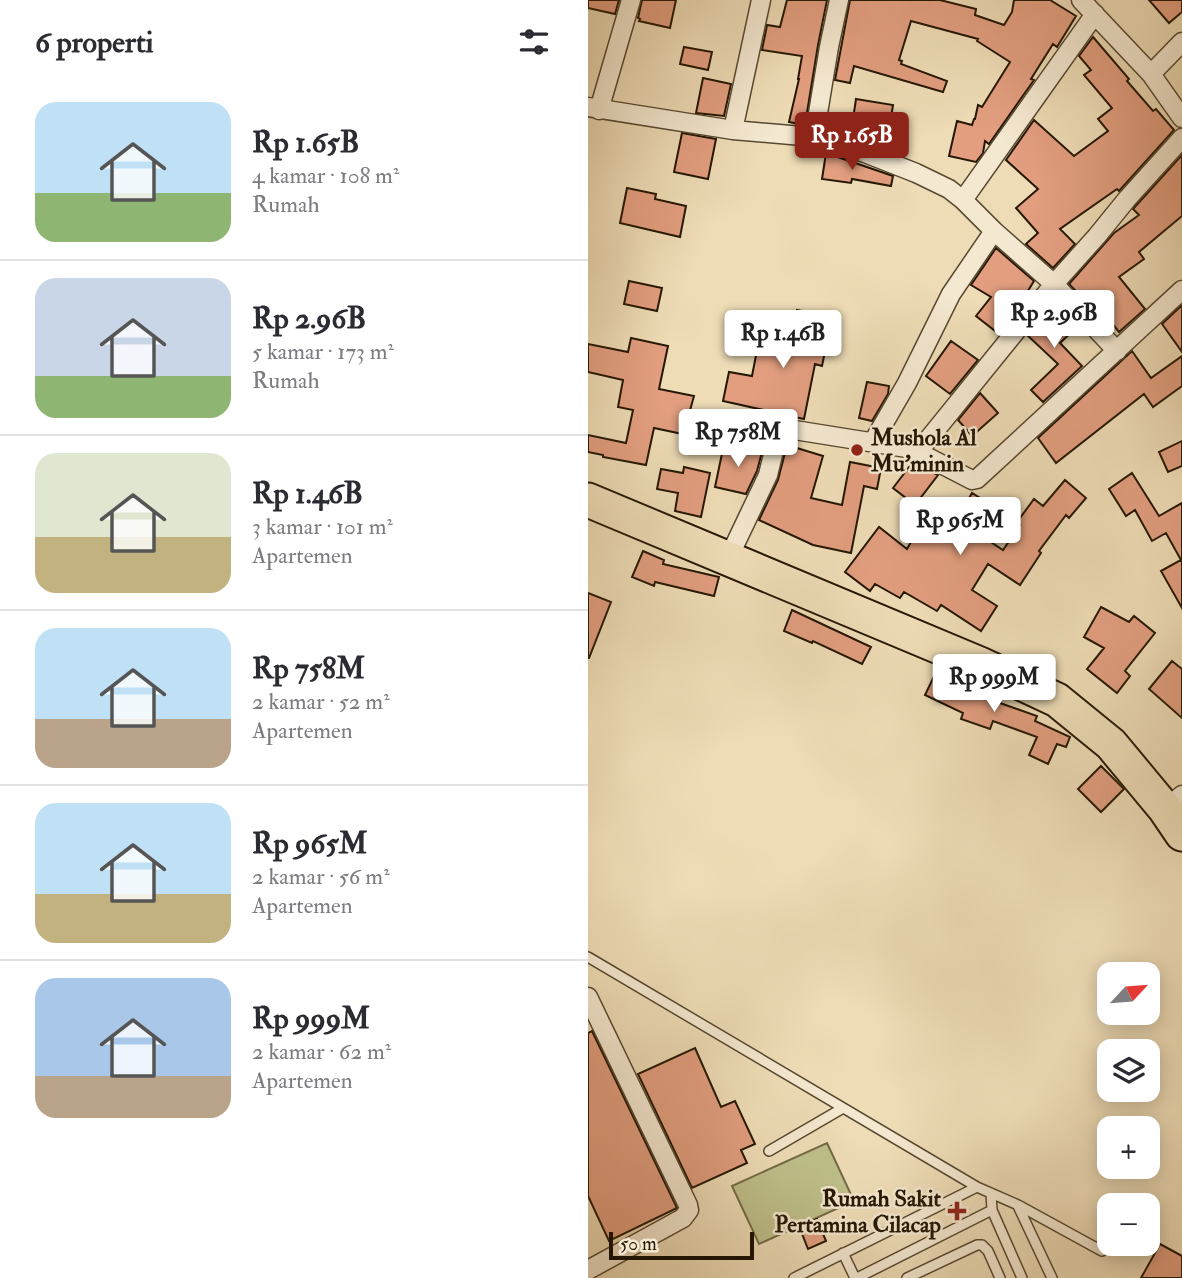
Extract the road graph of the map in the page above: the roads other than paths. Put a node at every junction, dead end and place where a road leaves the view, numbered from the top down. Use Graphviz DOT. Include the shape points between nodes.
graph roads {
  1 [pos="631,0"];
  2 [pos="761,0"];
  3 [pos="839,0"];
  4 [pos="1081,0"];
  5 [pos="1095,14"];
  6 [pos="1182,42"];
  7 [pos="1150,74"];
  8 [pos="593,108"];
  9 [pos="1182,118"];
  10 [pos="733,130"];
  11 [pos="814,137"];
  12 [pos="1182,138"];
  13 [pos="963,200"];
  14 [pos="994,231"];
  15 [pos="1054,284"];
  16 [pos="1182,290"];
  17 [pos="1117,351"];
  18 [pos="873,442"];
  19 [pos="918,452"];
  20 [pos="588,500"];
  21 [pos="728,559"];
  22 [pos="1176,813"];
  23 [pos="588,957"];
  24 [pos="588,997"];
  25 [pos="843,1108"];
  26 [pos="769,1151"];
  27 [pos="977,1187"];
  28 [pos="990,1193"];
  29 [pos="1017,1205"];
  30 [pos="992,1210"];
  31 [pos="1097,1248"];
  32 [pos="843,1253"];
  33 [pos="588,1270"];
  34 [pos="794,1278"];
  35 [pos="856,1278"];
  36 [pos="907,1278"];
  37 [pos="1000,1278"];
  38 [pos="1023,1278"];
  39 [pos="1052,1278"];
  1 -- 8 [label="street"];
  2 -- 10 [label="street"];
  3 -- 11 [label="street"];
  4 -- 5 [label="street"];
  5 -- 7 [label="street"];
  5 -- 13 [label="street"];
  6 -- 7 [label="street"];
  7 -- 9 [label="street"];
  8 -- 10 [label="street"];
  10 -- 11 [label="street"];
  11 -- 13 [label="street" via="916,173"];
  12 -- 15 [label="street"];
  13 -- 14 [label="street"];
  14 -- 15 [label="street"];
  14 -- 18 [label="street" via="951,294"];
  15 -- 17 [label="street"];
  15 -- 19 [label="street"];
  16 -- 17 [label="street"];
  17 -- 19 [label="street" via="977,479"];
  18 -- 19 [label="street"];
  18 -- 21 [label="street" via="779,430 768,475"];
  20 -- 21 [label="highway"];
  21 -- 22 [label="highway" via="1057,701 1111,744"];
  23 -- 25 [label="lane"];
  24 -- 33 [label="street" via="689,1210"];
  25 -- 26 [label="lane"];
  25 -- 27 [label="lane"];
  27 -- 28 [label="lane"];
  27 -- 32 [label="lane"];
  28 -- 29 [label="lane"];
  28 -- 30 [label="lane"];
  29 -- 31 [label="lane"];
  29 -- 39 [label="lane"];
  30 -- 35 [label="lane"];
  30 -- 38 [label="lane"];
  32 -- 34 [label="lane"];
  32 -- 35 [label="lane"];
  36 -- 37 [label="lane" via="982,1245"];
}
